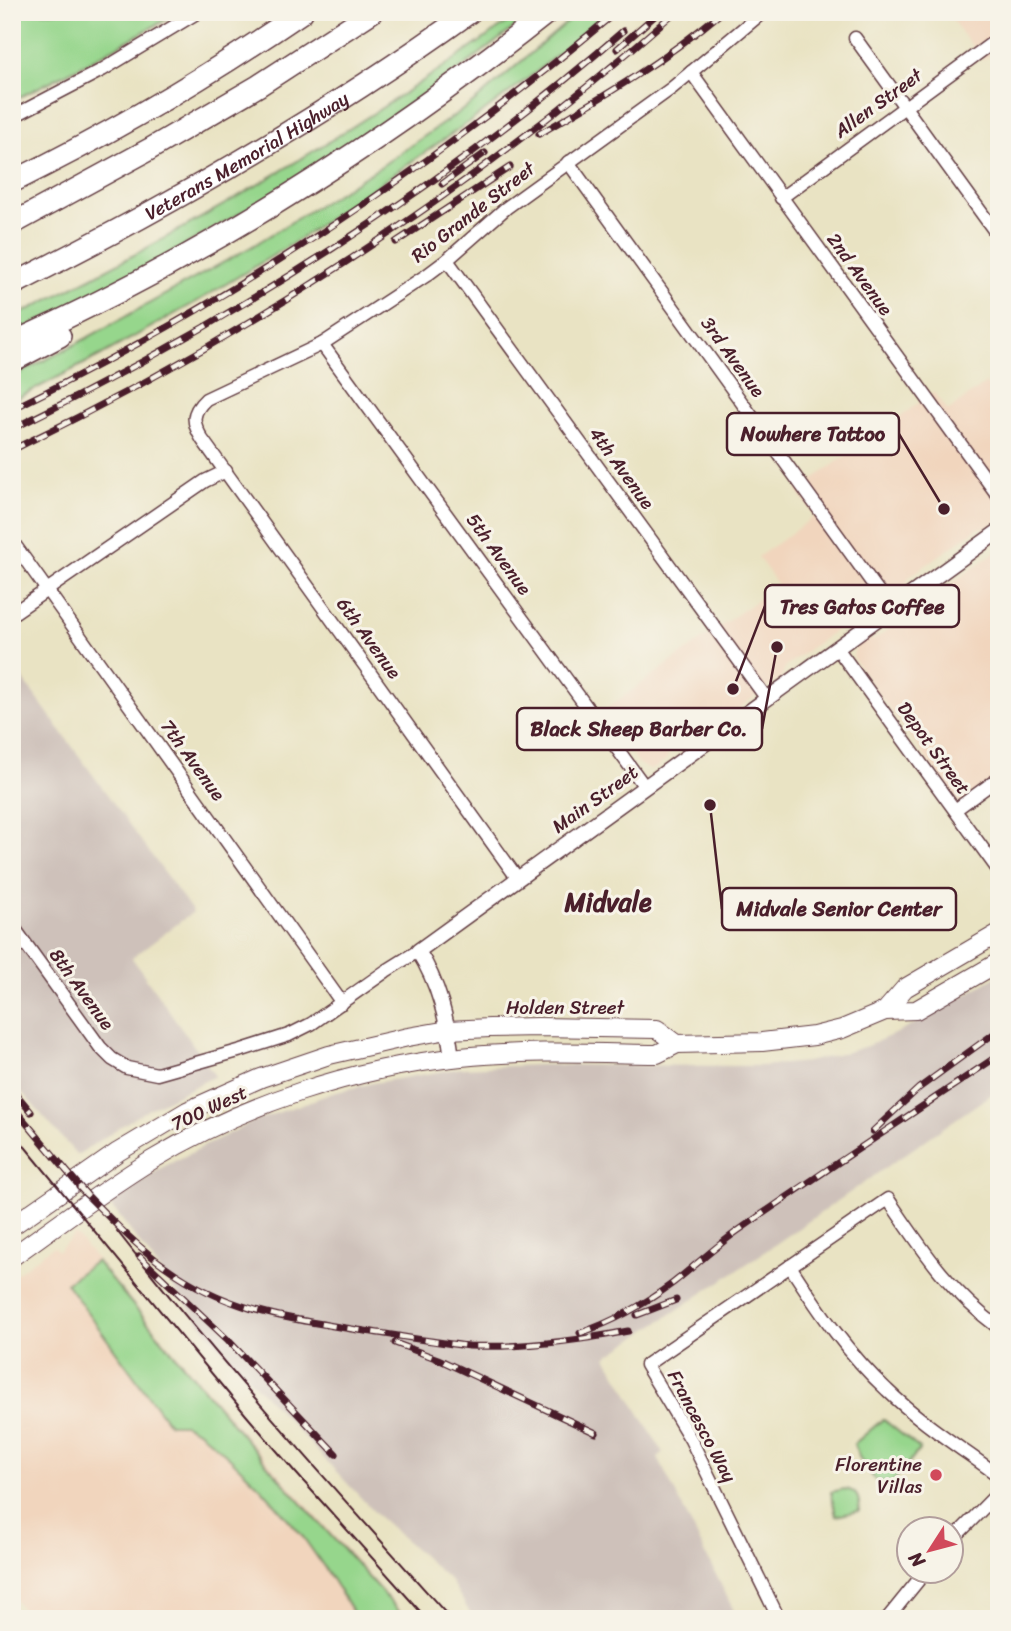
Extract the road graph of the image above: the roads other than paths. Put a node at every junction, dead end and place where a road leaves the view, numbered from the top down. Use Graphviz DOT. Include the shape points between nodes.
graph roads {
  1 [pos="198,12"];
  2 [pos="302,12"];
  3 [pos="372,12"];
  4 [pos="470,12"];
  5 [pos="548,12"];
  6 [pos="763,12"];
  7 [pos="855,38"];
  8 [pos="999,38"];
  9 [pos="691,72"];
  10 [pos="905,107"];
  11 [pos="12,117"];
  12 [pos="568,162"];
  13 [pos="12,182"];
  14 [pos="301,188"];
  15 [pos="781,198"];
  16 [pos="12,224"];
  17 [pos="999,237"];
  18 [pos="447,260"];
  19 [pos="12,285"];
  20 [pos="12,343"];
  21 [pos="321,344"];
  22 [pos="12,361"];
  23 [pos="194,416"];
  24 [pos="226,471"];
  25 [pos="999,497"];
  26 [pos="999,531"];
  27 [pos="12,541"];
  28 [pos="48,590"];
  29 [pos="891,609"];
  30 [pos="12,614"];
  31 [pos="837,648"];
  32 [pos="767,699"];
  33 [pos="999,778"];
  34 [pos="645,787"];
  35 [pos="955,810"];
  36 [pos="999,870"];
  37 [pos="518,879"];
  38 [pos="12,925"];
  39 [pos="999,933"];
  40 [pos="418,951"];
  41 [pos="999,962"];
  42 [pos="342,1003"];
  43 [pos="885,1011"];
  44 [pos="448,1030"];
  45 [pos="677,1044"];
  46 [pos="452,1058"];
  47 [pos="127,1068"];
  48 [pos="12,1226"];
  49 [pos="12,1257"];
  50 [pos="790,1266"];
  51 [pos="999,1328"];
  52 [pos="999,1476"];
  53 [pos="999,1492"];
  54 [pos="965,1527"];
  55 [pos="914,1586"];
  56 [pos="779,1619"];
  57 [pos="887,1619"];
  1 -- 11 [label="street"];
  2 -- 13 [label="highway" via="162,100"];
  3 -- 16 [label="highway" via="258,86"];
  4 -- 19 [label="highway, Veterans Memorial Highway" via="282,136"];
  5 -- 14 [label="highway" via="453,85"];
  6 -- 9 [label="street, Rio Grande Street"];
  7 -- 10 [label="street"];
  8 -- 10 [label="street, Allen Street"];
  9 -- 12 [label="street, Rio Grande Street"];
  9 -- 15 [label="street, 2nd Avenue"];
  10 -- 15 [label="street, Allen Street"];
  10 -- 17 [label="street"];
  12 -- 18 [label="street, Rio Grande Street"];
  12 -- 29 [label="street, 3rd Avenue"];
  14 -- 20 [label="highway" via="141,281"];
  14 -- 22 [label="highway" via="132,299"];
  15 -- 25 [label="street, 2nd Avenue"];
  18 -- 21 [label="street, Rio Grande Street"];
  18 -- 32 [label="street, 4th Avenue"];
  21 -- 23 [label="street, Rio Grande Street" via="206,399"];
  21 -- 34 [label="street, 5th Avenue"];
  23 -- 24 [label="street, 6th Avenue" via="197,429"];
  24 -- 28 [label="street"];
  24 -- 37 [label="street, 6th Avenue"];
  26 -- 29 [label="street, Main Street"];
  27 -- 28 [label="street, 7th Avenue"];
  28 -- 30 [label="street"];
  28 -- 42 [label="street, 7th Avenue"];
  29 -- 31 [label="street, Main Street"];
  31 -- 32 [label="street, Main Street"];
  31 -- 35 [label="street, Depot Street"];
  32 -- 34 [label="street, Main Street"];
  33 -- 35 [label="street"];
  34 -- 37 [label="street, Main Street"];
  35 -- 36 [label="street, Depot Street"];
  37 -- 40 [label="street, Main Street"];
  38 -- 47 [label="street, 8th Avenue" via="100,1047"];
  39 -- 43 [label="main road" via="905,988"];
  40 -- 42 [label="street, Main Street"];
  40 -- 44 [label="street" via="436,987"];
  41 -- 43 [label="main road" via="916,1010"];
  42 -- 47 [label="street, Main Street" via="289,1035 254,1046 157,1074"];
  43 -- 45 [label="main road" via="814,1036"];
  44 -- 45 [label="main road, Holden Street" via="657,1028"];
  44 -- 46 [label="street"];
  44 -- 48 [label="main road, 700 West" via="329,1055 210,1100 141,1137"];
  45 -- 46 [label="main road" via="657,1054 511,1053"];
  46 -- 49 [label="main road, 700 West" via="358,1075 230,1120 130,1173"];
  50 -- 51 [label="street, Francesco Way" via="888,1199 944,1278"];
  50 -- 52 [label="street" via="872,1376 919,1418"];
  50 -- 56 [label="street, Francesco Way" via="646,1365 691,1440"];
  53 -- 54 [label="street"];
  55 -- 57 [label="street"];
}
